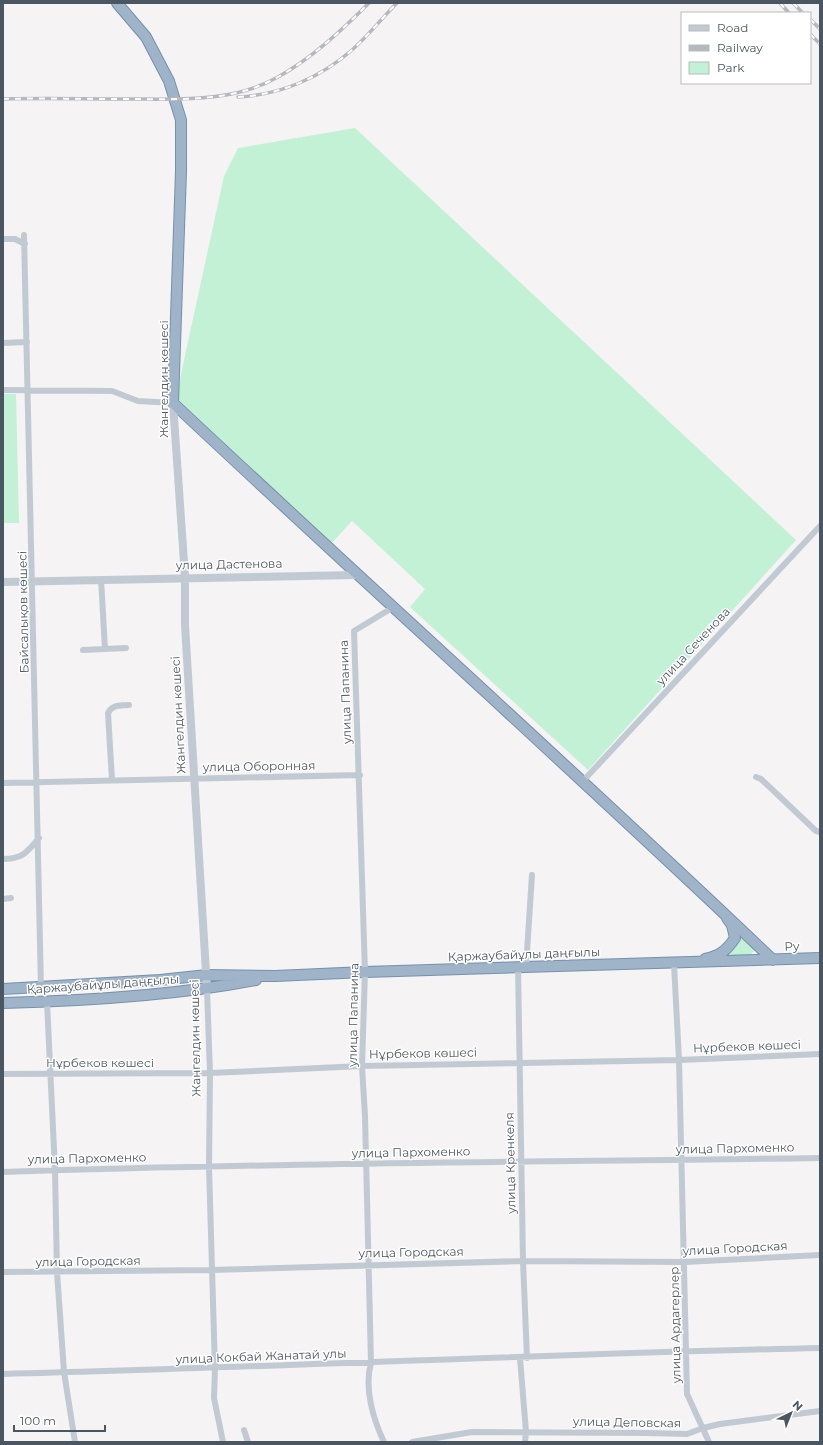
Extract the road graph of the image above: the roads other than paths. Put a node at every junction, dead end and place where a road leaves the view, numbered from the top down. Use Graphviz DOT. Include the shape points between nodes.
graph roads {
  1 [pos="117,3"];
  2 [pos="24,235"];
  3 [pos="3,239"];
  4 [pos="25,244"];
  5 [pos="27,342"];
  6 [pos="3,343"];
  7 [pos="3,390"];
  8 [pos="28,390"];
  9 [pos="173,403"];
  10 [pos="820,526"];
  11 [pos="356,575"];
  12 [pos="185,577"];
  13 [pos="101,580"];
  14 [pos="33,581"];
  15 [pos="3,582"];
  16 [pos="392,608"];
  17 [pos="126,648"];
  18 [pos="105,649"];
  19 [pos="83,650"];
  20 [pos="129,705"];
  21 [pos="360,775"];
  22 [pos="756,777"];
  23 [pos="195,778"];
  24 [pos="112,780"];
  25 [pos="583,781"];
  26 [pos="38,782"];
  27 [pos="3,783"];
  28 [pos="820,832"];
  29 [pos="39,838"];
  30 [pos="3,859"];
  31 [pos="532,875"];
  32 [pos="11,898"];
  33 [pos="3,899"];
  34 [pos="715,904"];
  35 [pos="755,942"];
  36 [pos="816,958"];
  37 [pos="773,960"];
  38 [pos="685,963"];
  39 [pos="674,964"];
  40 [pos="522,967"];
  41 [pos="365,972"];
  42 [pos="207,974"];
  43 [pos="275,976"];
  44 [pos="41,988"];
  45 [pos="3,989"];
  46 [pos="207,989"];
  47 [pos="47,1002"];
  48 [pos="3,1003"];
  49 [pos="820,1054"];
  50 [pos="678,1060"];
  51 [pos="519,1062"];
  52 [pos="362,1066"];
  53 [pos="50,1073"];
  54 [pos="210,1073"];
  55 [pos="3,1074"];
  56 [pos="820,1158"];
  57 [pos="681,1160"];
  58 [pos="522,1163"];
  59 [pos="365,1164"];
  60 [pos="209,1167"];
  61 [pos="55,1170"];
  62 [pos="3,1172"];
  63 [pos="820,1255"];
  64 [pos="523,1261"];
  65 [pos="685,1262"];
  66 [pos="369,1264"];
  67 [pos="211,1270"];
  68 [pos="3,1272"];
  69 [pos="57,1272"];
  70 [pos="820,1348"];
  71 [pos="686,1351"];
  72 [pos="520,1358"];
  73 [pos="527,1358"];
  74 [pos="371,1363"];
  75 [pos="215,1369"];
  76 [pos="64,1372"];
  77 [pos="3,1374"];
  78 [pos="820,1411"];
  79 [pos="703,1428"];
  80 [pos="244,1430"];
  81 [pos="526,1432"];
  82 [pos="75,1442"];
  83 [pos="223,1442"];
  84 [pos="248,1442"];
  85 [pos="384,1442"];
  86 [pos="412,1442"];
  87 [pos="525,1442"];
  88 [pos="709,1442"];
  1 -- 9 [label="highway, Жангелдин көшесі" via="146,37 169,81 181,120 182,171"];
  2 -- 4 [label="street, Байсалықов көшесі"];
  3 -- 4 [label="street" via="15,239"];
  4 -- 5 [label="street, Байсалықов көшесі"];
  5 -- 6 [label="street"];
  5 -- 8 [label="street, Байсалықов көшесі"];
  7 -- 8 [label="street"];
  8 -- 9 [label="street" via="112,391 138,401"];
  8 -- 14 [label="street, Байсалықов көшесі"];
  9 -- 11 [label="highway"];
  9 -- 12 [label="street, Жангелдин көшесі"];
  10 -- 25 [label="street, улица Сеченова"];
  11 -- 12 [label="street, улица Дастенова"];
  11 -- 16 [label="highway"];
  12 -- 13 [label="street, улица Дастенова"];
  12 -- 23 [label="street, Жангелдин көшесі" via="185,625"];
  13 -- 14 [label="street, улица Дастенова"];
  13 -- 18 [label="street"];
  14 -- 15 [label="street, улица Дастенова"];
  14 -- 26 [label="street, Байсалықов көшесі"];
  16 -- 21 [label="street, улица Папанина" via="354,631"];
  16 -- 25 [label="highway"];
  17 -- 18 [label="street"];
  18 -- 19 [label="street"];
  20 -- 24 [label="street" via="116,706 108,713"];
  21 -- 23 [label="street, улица Оборонная"];
  21 -- 41 [label="street, улица Папанина"];
  22 -- 28 [label="street"];
  23 -- 24 [label="street, улица Оборонная"];
  23 -- 42 [label="street, Жангелдин көшесі"];
  24 -- 26 [label="street, улица Оборонная"];
  25 -- 34 [label="highway"];
  26 -- 27 [label="street, улица Оборонная"];
  26 -- 29 [label="street, Байсалықов көшесі"];
  29 -- 30 [label="street" via="18,858"];
  29 -- 44 [label="street, Байсалықов көшесі"];
  31 -- 40 [label="street, улица Кренкеля"];
  32 -- 33 [label="street"];
  34 -- 35 [label="highway"];
  34 -- 38 [label="highway" via="732,925 735,938 727,950 712,958"];
  35 -- 36 [label="highway" via="781,956"];
  35 -- 37 [label="highway"];
  36 -- 37 [label="highway, Ру"];
  37 -- 38 [label="highway, Қаржаубайұлы даңғылы"];
  38 -- 39 [label="highway, Қаржаубайұлы даңғылы"];
  39 -- 40 [label="highway, Қаржаубайұлы даңғылы"];
  39 -- 50 [label="street, улица Ардагерлер"];
  40 -- 41 [label="highway, Қаржаубайұлы даңғылы"];
  40 -- 51 [label="street, улица Кренкеля"];
  41 -- 43 [label="highway, Қаржаубайұлы даңғылы"];
  41 -- 52 [label="street, улица Папанина"];
  42 -- 43 [label="highway, Қаржаубайұлы даңғылы"];
  42 -- 44 [label="highway, Қаржаубайұлы даңғылы" via="160,980"];
  42 -- 46 [label="street, Жангелдин көшесі"];
  43 -- 46 [label="highway, Қаржаубайұлы даңғылы"];
  44 -- 45 [label="highway, Қаржаубайұлы даңғылы"];
  46 -- 47 [label="highway, Қаржаубайұлы даңғылы"];
  46 -- 54 [label="street, Жангелдин көшесі"];
  47 -- 48 [label="highway, Қаржаубайұлы даңғылы"];
  47 -- 53 [label="street"];
  49 -- 50 [label="street, Нұрбеков көшесі"];
  50 -- 51 [label="street, Нұрбеков көшесі"];
  50 -- 57 [label="street, улица Ардагерлер"];
  51 -- 52 [label="street, Нұрбеков көшесі"];
  51 -- 58 [label="street, улица Кренкеля"];
  52 -- 54 [label="street, Нұрбеков көшесі"];
  52 -- 59 [label="street, улица Папанина"];
  53 -- 54 [label="street, Нұрбеков көшесі"];
  53 -- 55 [label="street, Нұрбеков көшесі"];
  53 -- 61 [label="street"];
  54 -- 60 [label="street, Жангелдин көшесі"];
  56 -- 57 [label="street, улица Пархоменко"];
  57 -- 58 [label="street, улица Пархоменко"];
  57 -- 65 [label="street, улица Ардагерлер"];
  58 -- 59 [label="street, улица Пархоменко" via="444,1161"];
  58 -- 64 [label="street, улица Кренкеля"];
  59 -- 60 [label="street, улица Пархоменко"];
  59 -- 66 [label="street, улица Папанина"];
  60 -- 61 [label="street, улица Пархоменко"];
  60 -- 67 [label="street, Жангелдин көшесі"];
  61 -- 62 [label="street, улица Пархоменко"];
  61 -- 69 [label="street"];
  63 -- 65 [label="street, улица Городская"];
  64 -- 65 [label="street, улица Городская"];
  64 -- 66 [label="street, улица Городская"];
  64 -- 73 [label="street, улица Кренкеля"];
  65 -- 71 [label="street, улица Ардагерлер"];
  66 -- 67 [label="street, улица Городская"];
  66 -- 74 [label="street, улица Папанина"];
  67 -- 69 [label="street, улица Городская"];
  67 -- 75 [label="street, Жангелдин көшесі"];
  68 -- 69 [label="street, улица Городская"];
  69 -- 76 [label="street"];
  70 -- 71 [label="street, улица Кокбай Жанатай улы"];
  71 -- 73 [label="street, улица Кокбай Жанатай улы"];
  71 -- 79 [label="street, улица Ардагерлер" via="687,1394"];
  72 -- 73 [label="street, улица Кокбай Жанатай улы"];
  72 -- 74 [label="street, улица Кокбай Жанатай улы"];
  72 -- 81 [label="street"];
  74 -- 75 [label="street, улица Кокбай Жанатай улы"];
  74 -- 85 [label="street, улица Папанина" via="368,1374 372,1407"];
  75 -- 76 [label="street, улица Кокбай Жанатай улы"];
  75 -- 83 [label="street, Жангелдин көшесі" via="214,1398"];
  76 -- 77 [label="street, улица Кокбай Жанатай улы"];
  76 -- 82 [label="street"];
  78 -- 79 [label="street, улица Деповская"];
  79 -- 81 [label="street, улица Деповская" via="687,1434"];
  79 -- 88 [label="street, улица Ардагерлер"];
  80 -- 84 [label="street"];
  81 -- 86 [label="street, улица Деповская" via="472,1432"];
  81 -- 87 [label="street"];
}
